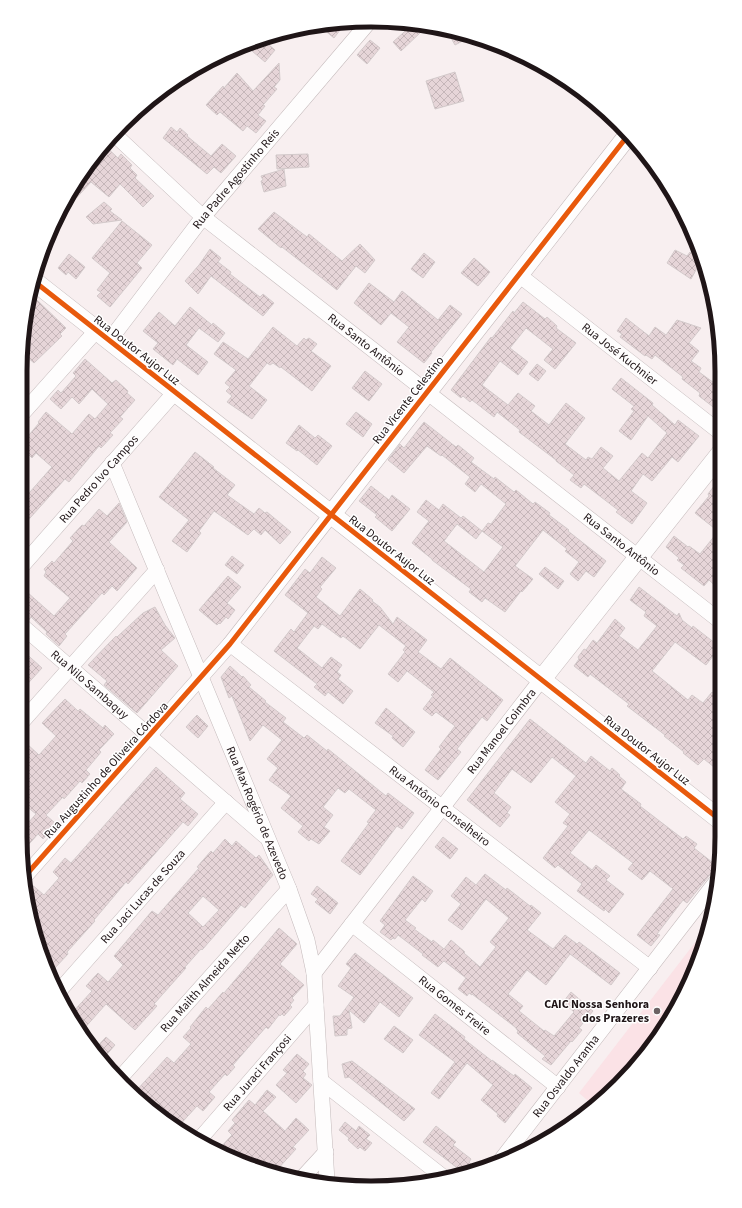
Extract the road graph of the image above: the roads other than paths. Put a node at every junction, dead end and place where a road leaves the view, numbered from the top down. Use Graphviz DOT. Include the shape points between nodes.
graph roads {
  1 [pos="364,27"];
  2 [pos="118,138"];
  3 [pos="625,139"];
  4 [pos="203,217"];
  5 [pos="519,275"];
  6 [pos="38,285"];
  7 [pos="103,336"];
  8 [pos="175,392"];
  9 [pos="427,392"];
  10 [pos="27,409"];
  11 [pos="715,428"];
  12 [pos="715,461"];
  13 [pos="112,463"];
  14 [pos="331,515"];
  15 [pos="638,557"];
  16 [pos="27,560"];
  17 [pos="157,570"];
  18 [pos="715,618"];
  19 [pos="27,630"];
  20 [pos="230,644"];
  21 [pos="70,667"];
  22 [pos="201,678"];
  23 [pos="541,680"];
  24 [pos="27,716"];
  25 [pos="150,736"];
  26 [pos="226,802"];
  27 [pos="442,808"];
  28 [pos="715,816"];
  29 [pos="267,838"];
  30 [pos="29,872"];
  31 [pos="288,889"];
  32 [pos="711,889"];
  33 [pos="352,924"];
  34 [pos="650,968"];
  35 [pos="314,973"];
  36 [pos="62,988"];
  37 [pos="316,1005"];
  38 [pos="123,1075"];
  39 [pos="321,1082"];
  40 [pos="558,1087"];
  41 [pos="202,1137"];
  42 [pos="326,1152"];
  43 [pos="506,1154"];
  44 [pos="306,1174"];
  45 [pos="439,1174"];
  46 [pos="327,1178"];
  1 -- 4 [label="street, Rua Padre Agostinho Reis"];
  2 -- 4 [label="street, Rua Santo Antônio"];
  3 -- 5 [label="street, Rua Vicente Celestino"];
  4 -- 7 [label="street, Rua Padre Agostinho Reis"];
  4 -- 9 [label="street, Rua Santo Antônio"];
  5 -- 9 [label="street, Rua Vicente Celestino"];
  5 -- 11 [label="street, Rua José Kuchnier"];
  6 -- 7 [label="street, Rua Doutor Aujor Luz"];
  7 -- 8 [label="street, Rua Doutor Aujor Luz"];
  7 -- 10 [label="street, Rua Padre Agostinho Reis"];
  8 -- 13 [label="street, Rua Pedro Ivo Campos"];
  8 -- 14 [label="street, Rua Doutor Aujor Luz"];
  9 -- 14 [label="street, Rua Vicente Celestino"];
  9 -- 15 [label="street, Rua Santo Antônio"];
  12 -- 15 [label="street, Rua Manoel Coimbra"];
  13 -- 16 [label="street, Rua Pedro Ivo Campos"];
  13 -- 17 [label="street, Rua Max Rogério de Azevedo"];
  14 -- 20 [label="street, Rua Vicente Celestino"];
  14 -- 23 [label="street, Rua Doutor Aujor Luz"];
  15 -- 18 [label="street, Rua Santo Antônio"];
  15 -- 23 [label="street, Rua Manoel Coimbra"];
  17 -- 21 [label="street"];
  17 -- 22 [label="street, Rua Max Rogério de Azevedo"];
  19 -- 21 [label="street, Rua Nilo Sambaquy"];
  20 -- 22 [label="street, Rua Vicente Celestino"];
  20 -- 27 [label="street, Rua Antônio Conselheiro"];
  21 -- 24 [label="street"];
  21 -- 25 [label="street, Rua Nilo Sambaquy"];
  22 -- 25 [label="street, Rua Augustinho de Oliveira Córdova"];
  22 -- 29 [label="street, Rua Max Rogério de Azevedo"];
  23 -- 27 [label="street, Rua Manoel Coimbra"];
  23 -- 28 [label="street, Rua Doutor Aujor Luz"];
  25 -- 26 [label="street, Rua Nilo Sambaquy"];
  25 -- 30 [label="street, Rua Augustinho de Oliveira Córdova"];
  26 -- 29 [label="street, Rua Nilo Sambaquy"];
  26 -- 36 [label="street, Rua Jaci Lucas de Souza"];
  27 -- 33 [label="street, Rua Manoel Coimbra"];
  27 -- 34 [label="street, Rua Antônio Conselheiro"];
  29 -- 31 [label="street, Rua Max Rogério de Azevedo"];
  31 -- 35 [label="street, Rua Max Rogério de Azevedo" via="308,940"];
  31 -- 38 [label="street, Rua Mailth Almeida Netto"];
  32 -- 34 [label="street, Rua Osvaldo Aranha"];
  33 -- 35 [label="street, Rua Manoel Coimbra"];
  33 -- 40 [label="street, Rua Gomes Freire"];
  34 -- 40 [label="street, Rua Osvaldo Aranha"];
  35 -- 37 [label="street, Rua Max Rogério de Azevedo"];
  37 -- 39 [label="street, Rua Max Rogério de Azevedo"];
  37 -- 41 [label="street, Rua Juraci Françosi"];
  39 -- 42 [label="street, Rua Max Rogério de Azevedo"];
  39 -- 45 [label="street"];
  40 -- 43 [label="street, Rua Osvaldo Aranha"];
  42 -- 44 [label="street"];
  42 -- 46 [label="street, Rua Max Rogério de Azevedo"];
}
